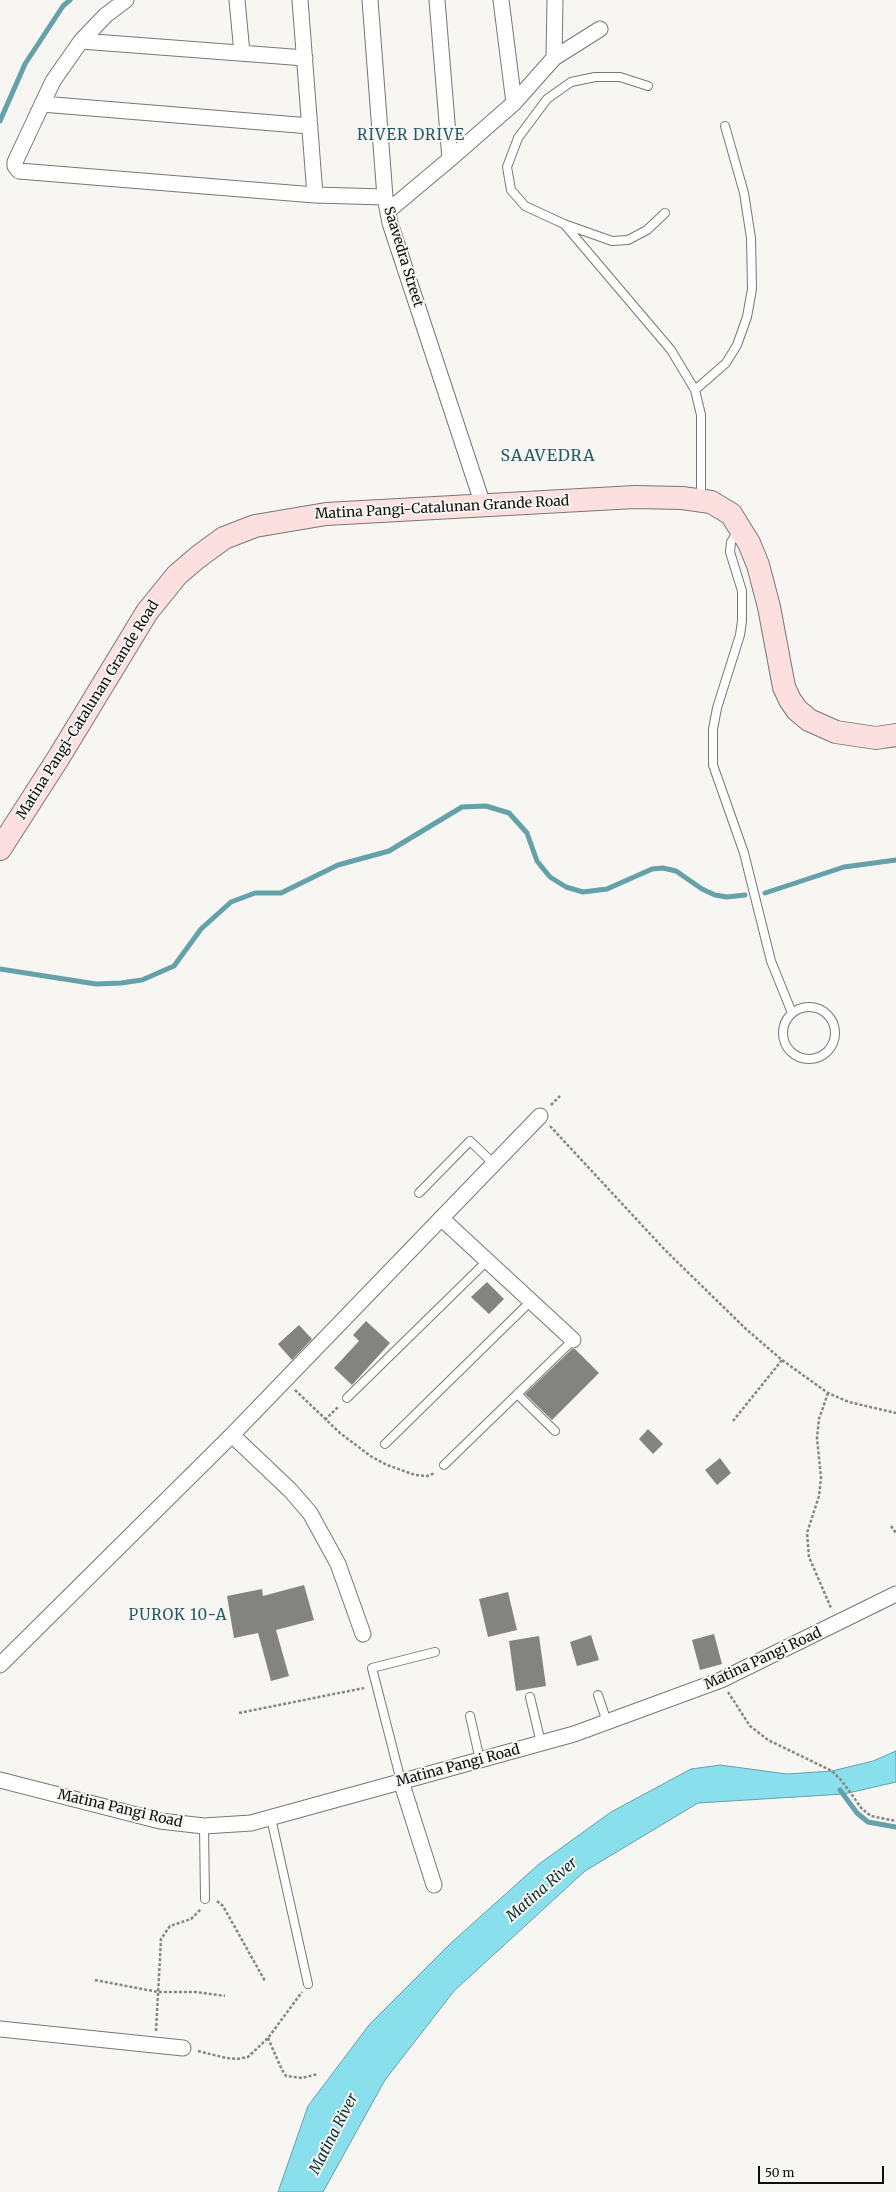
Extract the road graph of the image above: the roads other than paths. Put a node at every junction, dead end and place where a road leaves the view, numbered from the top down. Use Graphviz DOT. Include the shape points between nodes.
graph roads {
  1 [pos="126,0"];
  2 [pos="238,0"];
  3 [pos="300,0"];
  4 [pos="370,0"];
  5 [pos="437,0"];
  6 [pos="501,0"];
  7 [pos="554,0"];
  8 [pos="600,29"];
  9 [pos="81,41"];
  10 [pos="242,53"];
  11 [pos="305,58"];
  12 [pos="554,58"];
  13 [pos="648,86"];
  14 [pos="514,103"];
  15 [pos="42,104"];
  16 [pos="310,126"];
  17 [pos="725,126"];
  18 [pos="450,160"];
  19 [pos="315,195"];
  20 [pos="386,204"];
  21 [pos="665,213"];
  22 [pos="564,224"];
  23 [pos="695,390"];
  24 [pos="701,500"];
  25 [pos="483,505"];
  26 [pos="740,527"];
  27 [pos="896,735"];
  28 [pos="0,849"];
  29 [pos="792,1013"];
  30 [pos="540,1116"];
  31 [pos="494,1164"];
  32 [pos="419,1193"];
  33 [pos="441,1218"];
  34 [pos="487,1261"];
  35 [pos="531,1301"];
  36 [pos="574,1340"];
  37 [pos="517,1394"];
  38 [pos="347,1398"];
  39 [pos="556,1431"];
  40 [pos="232,1435"];
  41 [pos="385,1444"];
  42 [pos="444,1464"];
  43 [pos="896,1594"];
  44 [pos="363,1634"];
  45 [pos="435,1652"];
  46 [pos="0,1665"];
  47 [pos="598,1695"];
  48 [pos="530,1697"];
  49 [pos="470,1716"];
  50 [pos="607,1722"];
  51 [pos="541,1743"];
  52 [pos="480,1760"];
  53 [pos="0,1780"];
  54 [pos="401,1781"];
  55 [pos="271,1818"];
  56 [pos="204,1826"];
  57 [pos="434,1885"];
  58 [pos="205,1899"];
  59 [pos="308,1984"];
  60 [pos="0,2029"];
  61 [pos="183,2048"];
  1 -- 9 [label="street" via="106,15"];
  2 -- 10 [label="street"];
  3 -- 11 [label="street"];
  4 -- 20 [label="street, Saavedra Street"];
  5 -- 18 [label="street"];
  6 -- 14 [label="street"];
  7 -- 12 [label="street"];
  8 -- 12 [label="street"];
  9 -- 10 [label="street"];
  9 -- 15 [label="street" via="53,81"];
  10 -- 11 [label="street"];
  11 -- 16 [label="street"];
  12 -- 14 [label="street"];
  13 -- 22 [label="lane" via="620,78 595,77 571,82 546,99 518,138 507,167 511,190 525,206"];
  14 -- 18 [label="street"];
  15 -- 16 [label="street"];
  15 -- 19 [label="street" via="15,162 14,166 19,171"];
  16 -- 19 [label="street"];
  17 -- 23 [label="lane" via="744,193 751,238 752,289 747,317 737,345 726,363"];
  18 -- 20 [label="street"];
  19 -- 20 [label="street"];
  20 -- 25 [label="street, Saavedra Street" via="392,230"];
  21 -- 22 [label="lane" via="647,230 628,240 612,241"];
  22 -- 23 [label="lane" via="671,350"];
  23 -- 24 [label="lane" via="701,415"];
  24 -- 25 [label="street, Matina Pangi-Catalunan Grande Road" via="634,497"];
  24 -- 26 [label="street, Matina Pangi-Catalunan Grande Road" via="721,506 731,514"];
  25 -- 28 [label="street, Matina Pangi-Catalunan Grande Road" via="303,517 255,526 224,538 198,556 177,575 147,612 59,758"];
  26 -- 27 [label="street, Matina Pangi-Catalunan Grande Road" via="765,586 780,671 790,700 809,720 836,732 876,738"];
  26 -- 29 [label="lane" via="733,535 730,552 742,591 742,621 713,729 713,765 744,854 771,962"];
  29 -- 29 [label="lane" via="783,1031 784,1041 789,1050 806,1059 817,1058 826,1053 835,1035 834,1025 829,1016 811,1007 801,1008"];
  30 -- 31 [label="street"];
  31 -- 32 [label="lane" via="470,1140"];
  31 -- 33 [label="street"];
  33 -- 34 [label="street"];
  33 -- 40 [label="street"];
  34 -- 35 [label="street"];
  34 -- 38 [label="lane"];
  35 -- 36 [label="street"];
  35 -- 41 [label="lane"];
  36 -- 37 [label="lane"];
  37 -- 39 [label="lane"];
  37 -- 42 [label="lane"];
  40 -- 44 [label="street" via="290,1490 310,1513 338,1564"];
  40 -- 46 [label="street"];
  43 -- 50 [label="street, Matina Pangi Road" via="720,1680"];
  45 -- 54 [label="lane" via="372,1668"];
  47 -- 50 [label="lane"];
  48 -- 51 [label="lane"];
  49 -- 52 [label="lane"];
  50 -- 51 [label="street, Matina Pangi Road"];
  51 -- 52 [label="street, Matina Pangi Road"];
  52 -- 54 [label="street, Matina Pangi Road"];
  53 -- 56 [label="street, Matina Pangi Road" via="160,1821"];
  54 -- 55 [label="street, Matina Pangi Road"];
  54 -- 57 [label="street"];
  55 -- 56 [label="street, Matina Pangi Road" via="243,1824"];
  55 -- 59 [label="lane"];
  56 -- 58 [label="lane"];
  60 -- 61 [label="street"];
}
